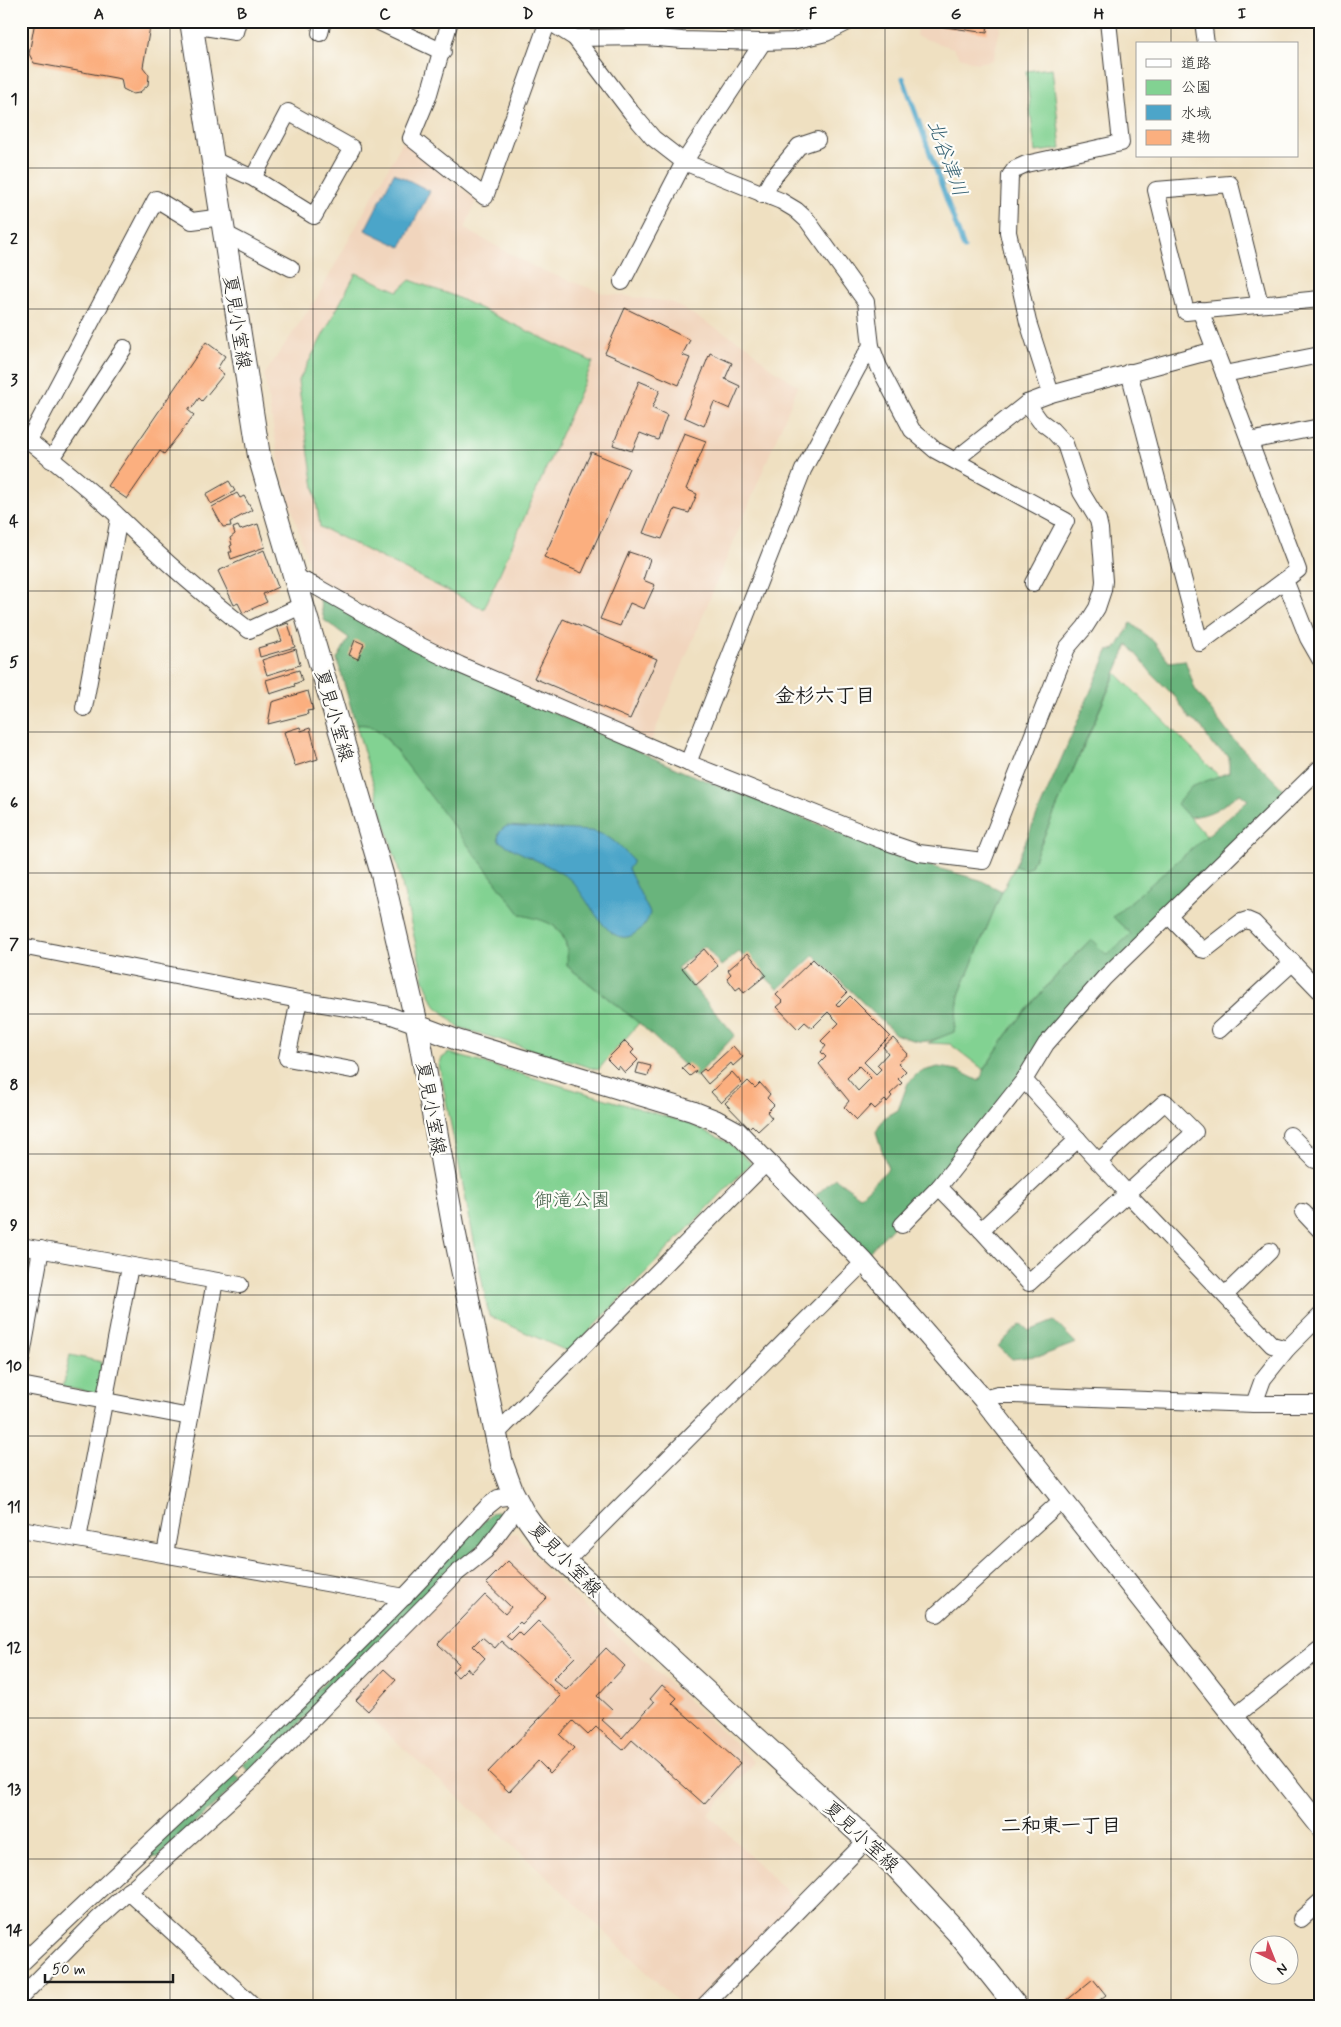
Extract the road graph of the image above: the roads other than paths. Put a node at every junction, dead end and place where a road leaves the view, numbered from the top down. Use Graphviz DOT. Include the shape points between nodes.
graph roads {
  1 [pos="238,21"];
  2 [pos="377,21"];
  3 [pos="450,21"];
  4 [pos="548,21"];
  5 [pos="652,21"];
  6 [pos="850,21"];
  7 [pos="1108,21"];
  8 [pos="1203,21"];
  9 [pos="191,23"];
  10 [pos="645,37"];
  11 [pos="575,38"];
  12 [pos="763,42"];
  13 [pos="1206,42"];
  14 [pos="442,52"];
  15 [pos="817,140"];
  16 [pos="213,160"];
  17 [pos="684,162"];
  18 [pos="253,178"];
  19 [pos="763,195"];
  20 [pos="223,225"];
  21 [pos="291,268"];
  22 [pos="622,282"];
  23 [pos="1320,299"];
  24 [pos="1260,304"];
  25 [pos="1200,310"];
  26 [pos="872,346"];
  27 [pos="124,348"];
  28 [pos="1215,350"];
  29 [pos="1320,355"];
  30 [pos="1129,372"];
  31 [pos="1224,374"];
  32 [pos="1051,394"];
  33 [pos="1027,403"];
  34 [pos="1320,427"];
  35 [pos="25,437"];
  36 [pos="1249,441"];
  37 [pos="51,460"];
  38 [pos="955,460"];
  39 [pos="120,518"];
  40 [pos="294,576"];
  41 [pos="1285,580"];
  42 [pos="1033,583"];
  43 [pos="303,605"];
  44 [pos="1320,658"];
  45 [pos="84,708"];
  46 [pos="688,763"];
  47 [pos="1320,768"];
  48 [pos="1169,916"];
  49 [pos="21,946"];
  50 [pos="1293,962"];
  51 [pos="1320,991"];
  52 [pos="299,1000"];
  53 [pos="417,1025"];
  54 [pos="1219,1030"];
  55 [pos="352,1070"];
  56 [pos="1024,1080"];
  57 [pos="1290,1135"];
  58 [pos="1078,1139"];
  59 [pos="1320,1155"];
  60 [pos="767,1162"];
  61 [pos="1098,1162"];
  62 [pos="939,1187"];
  63 [pos="1128,1193"];
  64 [pos="1303,1212"];
  65 [pos="902,1225"];
  66 [pos="981,1230"];
  67 [pos="1320,1230"];
  68 [pos="21,1246"];
  69 [pos="41,1249"];
  70 [pos="1270,1251"];
  71 [pos="864,1262"];
  72 [pos="130,1266"];
  73 [pos="215,1281"];
  74 [pos="240,1286"];
  75 [pos="1225,1295"];
  76 [pos="1320,1316"];
  77 [pos="1287,1350"];
  78 [pos="21,1361"];
  79 [pos="21,1385"];
  80 [pos="104,1400"];
  81 [pos="983,1400"];
  82 [pos="1254,1404"];
  83 [pos="1320,1404"];
  84 [pos="190,1417"];
  85 [pos="495,1435"];
  86 [pos="1062,1500"];
  87 [pos="517,1501"];
  88 [pos="21,1529"];
  89 [pos="78,1539"];
  90 [pos="165,1554"];
  91 [pos="564,1562"];
  92 [pos="405,1597"];
  93 [pos="937,1614"];
  94 [pos="1320,1649"];
  95 [pos="1234,1717"];
  96 [pos="234,1764"];
  97 [pos="251,1781"];
  98 [pos="1318,1820"];
  99 [pos="867,1840"];
  100 [pos="128,1891"];
  101 [pos="1320,1902"];
  102 [pos="1301,1918"];
  103 [pos="21,1964"];
  104 [pos="21,1997"];
  105 [pos="254,2006"];
  106 [pos="704,2006"];
  107 [pos="1016,2006"];
  1 -- 9 [label="street" via="235,32"];
  2 -- 14 [label="street"];
  3 -- 14 [label="street"];
  4 -- 11 [label="street"];
  4 -- 14 [label="street" via="485,197 411,138"];
  5 -- 10 [label="street"];
  6 -- 12 [label="street" via="826,33 794,41"];
  7 -- 32 [label="street" via="1121,143 1026,164 1015,169 1010,176 1008,232 1028,322"];
  8 -- 13 [label="street"];
  9 -- 16 [label="main road, 夏見小室線"];
  10 -- 11 [label="street"];
  10 -- 12 [label="street"];
  11 -- 17 [label="street" via="653,138"];
  12 -- 17 [label="street"];
  15 -- 19 [label="street" via="799,146"];
  16 -- 18 [label="street"];
  16 -- 20 [label="main road, 夏見小室線"];
  17 -- 19 [label="street"];
  17 -- 22 [label="street"];
  18 -- 18 [label="street" via="288,112 352,148 314,216"];
  19 -- 26 [label="street" via="796,210 862,294"];
  20 -- 21 [label="street"];
  20 -- 35 [label="street" via="192,221 156,199"];
  20 -- 40 [label="main road, 夏見小室線" via="259,456"];
  23 -- 24 [label="street"];
  24 -- 25 [label="street"];
  24 -- 25 [label="street" via="1230,184 1156,190 1186,312"];
  25 -- 28 [label="street"];
  26 -- 38 [label="street" via="879,367 912,430 935,450"];
  26 -- 46 [label="street" via="803,470"];
  27 -- 37 [label="street"];
  28 -- 30 [label="street"];
  28 -- 31 [label="street"];
  29 -- 31 [label="street"];
  30 -- 32 [label="street"];
  30 -- 41 [label="street" via="1200,643"];
  31 -- 36 [label="street"];
  32 -- 33 [label="street"];
  33 -- 38 [label="street"];
  33 -- 46 [label="street" via="1037,418 1068,449 1081,492 1098,520 1104,581 1098,608 1067,648 983,861 919,853"];
  34 -- 36 [label="street"];
  35 -- 37 [label="street"];
  36 -- 41 [label="street" via="1298,570"];
  37 -- 39 [label="street"];
  38 -- 42 [label="street" via="1066,520"];
  39 -- 43 [label="street" via="134,534 249,630"];
  39 -- 45 [label="street"];
  40 -- 43 [label="main road, 夏見小室線"];
  40 -- 46 [label="street" via="415,643"];
  41 -- 44 [label="street" via="1308,638"];
  43 -- 53 [label="main road, 夏見小室線" via="382,874"];
  47 -- 48 [label="street"];
  48 -- 50 [label="street" via="1201,949 1206,950 1247,920 1254,923"];
  48 -- 56 [label="street" via="1104,978 1046,1044"];
  49 -- 52 [label="street"];
  50 -- 51 [label="street"];
  50 -- 54 [label="street"];
  52 -- 53 [label="street" via="389,1015"];
  52 -- 55 [label="street" via="287,1058"];
  53 -- 60 [label="street" via="692,1111 728,1127"];
  53 -- 85 [label="main road, 夏見小室線"];
  56 -- 58 [label="street"];
  56 -- 62 [label="street"];
  57 -- 59 [label="street" via="1315,1160"];
  58 -- 61 [label="street"];
  58 -- 66 [label="street"];
  60 -- 71 [label="street"];
  60 -- 85 [label="street"];
  61 -- 63 [label="street"];
  61 -- 63 [label="street" via="1165,1102 1195,1132"];
  62 -- 65 [label="street"];
  62 -- 66 [label="street"];
  63 -- 66 [label="street" via="1028,1283"];
  63 -- 75 [label="street"];
  64 -- 67 [label="street"];
  68 -- 69 [label="street"];
  69 -- 72 [label="street"];
  69 -- 78 [label="street"];
  70 -- 75 [label="street"];
  71 -- 81 [label="street"];
  71 -- 91 [label="street"];
  72 -- 73 [label="street"];
  72 -- 80 [label="street"];
  73 -- 74 [label="street"];
  73 -- 84 [label="street"];
  75 -- 77 [label="street" via="1272,1345"];
  76 -- 77 [label="street"];
  77 -- 82 [label="street" via="1263,1378"];
  79 -- 80 [label="street"];
  80 -- 84 [label="street"];
  80 -- 89 [label="street"];
  81 -- 82 [label="street" via="1014,1394"];
  81 -- 86 [label="street"];
  82 -- 83 [label="street"];
  84 -- 90 [label="street"];
  85 -- 87 [label="main road, 夏見小室線" via="502,1464"];
  86 -- 93 [label="street"];
  86 -- 95 [label="street"];
  87 -- 91 [label="main road, 夏見小室線" via="545,1542"];
  87 -- 92 [label="street" via="498,1498 488,1506"];
  87 -- 97 [label="street" via="484,1551 457,1573"];
  88 -- 89 [label="street"];
  89 -- 90 [label="street"];
  90 -- 92 [label="street"];
  91 -- 99 [label="main road, 夏見小室線"];
  92 -- 96 [label="street"];
  94 -- 95 [label="street"];
  95 -- 98 [label="street"];
  96 -- 97 [label="street"];
  96 -- 103 [label="street"];
  97 -- 100 [label="street"];
  99 -- 106 [label="street"];
  99 -- 107 [label="main road, 夏見小室線" via="957,1932"];
  100 -- 104 [label="street"];
  100 -- 105 [label="street"];
  101 -- 102 [label="street"];
}
